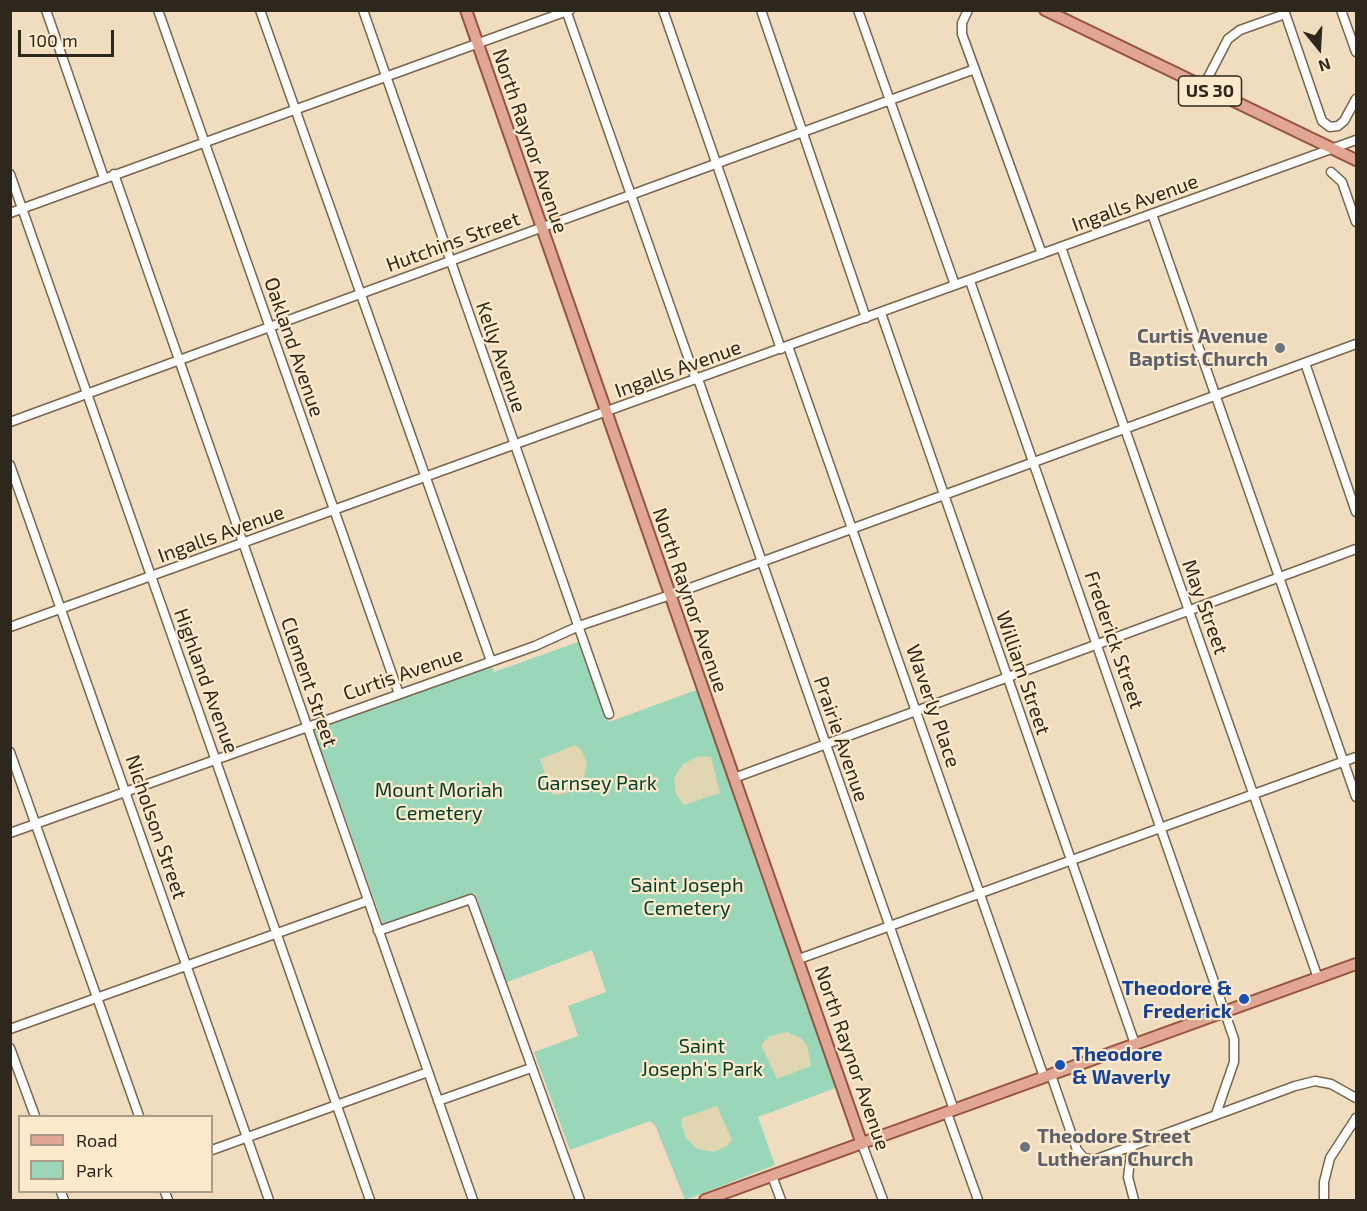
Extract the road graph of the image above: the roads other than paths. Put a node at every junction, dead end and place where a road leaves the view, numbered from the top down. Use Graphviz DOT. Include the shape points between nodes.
graph roads {
  1 [pos="46,10"];
  2 [pos="158,10"];
  3 [pos="260,10"];
  4 [pos="363,10"];
  5 [pos="466,10"];
  6 [pos="663,10"];
  7 [pos="761,10"];
  8 [pos="858,10"];
  9 [pos="968,10"];
  10 [pos="1341,10"];
  11 [pos="568,11"];
  12 [pos="1046,11"];
  13 [pos="1285,12"];
  14 [pos="478,45"];
  15 [pos="1356,52"];
  16 [pos="975,69"];
  17 [pos="387,77"];
  18 [pos="1203,87"];
  19 [pos="1356,99"];
  20 [pos="890,100"];
  21 [pos="295,110"];
  22 [pos="804,132"];
  23 [pos="1356,140"];
  24 [pos="205,142"];
  25 [pos="1333,149"];
  26 [pos="1356,160"];
  27 [pos="717,164"];
  28 [pos="1331,172"];
  29 [pos="10,174"];
  30 [pos="114,174"];
  31 [pos="104,178"];
  32 [pos="631,195"];
  33 [pos="23,208"];
  34 [pos="10,213"];
  35 [pos="1152,214"];
  36 [pos="1356,222"];
  37 [pos="541,228"];
  38 [pos="1062,247"];
  39 [pos="1042,254"];
  40 [pos="450,261"];
  41 [pos="970,280"];
  42 [pos="955,285"];
  43 [pos="359,293"];
  44 [pos="881,313"];
  45 [pos="866,318"];
  46 [pos="269,326"];
  47 [pos="1356,344"];
  48 [pos="785,348"];
  49 [pos="178,359"];
  50 [pos="1305,363"];
  51 [pos="697,380"];
  52 [pos="87,393"];
  53 [pos="1215,396"];
  54 [pos="605,413"];
  55 [pos="10,422"];
  56 [pos="1124,429"];
  57 [pos="514,446"];
  58 [pos="1034,461"];
  59 [pos="10,465"];
  60 [pos="424,478"];
  61 [pos="943,495"];
  62 [pos="334,511"];
  63 [pos="1356,512"];
  64 [pos="851,529"];
  65 [pos="243,544"];
  66 [pos="1356,549"];
  67 [pos="762,562"];
  68 [pos="151,577"];
  69 [pos="1280,578"];
  70 [pos="671,594"];
  71 [pos="61,609"];
  72 [pos="1189,611"];
  73 [pos="579,626"];
  74 [pos="10,627"];
  75 [pos="1098,644"];
  76 [pos="491,661"];
  77 [pos="1006,678"];
  78 [pos="399,694"];
  79 [pos="917,710"];
  80 [pos="609,714"];
  81 [pos="307,725"];
  82 [pos="826,744"];
  83 [pos="10,752"];
  84 [pos="1356,757"];
  85 [pos="217,758"];
  86 [pos="1344,761"];
  87 [pos="734,778"];
  88 [pos="126,791"];
  89 [pos="1254,794"];
  90 [pos="1356,796"];
  91 [pos="36,824"];
  92 [pos="1161,829"];
  93 [pos="10,833"];
  94 [pos="1071,861"];
  95 [pos="980,894"];
  96 [pos="367,901"];
  97 [pos="888,927"];
  98 [pos="378,931"];
  99 [pos="276,933"];
  100 [pos="799,959"];
  101 [pos="1356,964"];
  102 [pos="187,965"];
  103 [pos="1318,978"];
  104 [pos="98,998"];
  105 [pos="1225,1011"];
  106 [pos="10,1029"];
  107 [pos="1135,1044"];
  108 [pos="10,1048"];
  109 [pos="531,1068"];
  110 [pos="428,1072"];
  111 [pos="1048,1076"];
  112 [pos="1356,1098"];
  113 [pos="438,1101"];
  114 [pos="337,1105"];
  115 [pos="950,1111"];
  116 [pos="1216,1114"];
  117 [pos="35,1115"];
  118 [pos="139,1115"];
  119 [pos="1356,1118"];
  120 [pos="247,1137"];
  121 [pos="862,1144"];
  122 [pos="1132,1146"];
  123 [pos="213,1150"];
  124 [pos="772,1176"];
  125 [pos="269,1200"];
  126 [pos="370,1200"];
  127 [pos="473,1200"];
  128 [pos="580,1200"];
  129 [pos="705,1200"];
  130 [pos="781,1200"];
  131 [pos="883,1200"];
  132 [pos="978,1200"];
  133 [pos="1134,1200"];
  134 [pos="1324,1200"];
  1 -- 31 [label="street"];
  2 -- 24 [label="street, Oakland Avenue"];
  3 -- 21 [label="street"];
  4 -- 17 [label="street, Kelly Avenue"];
  5 -- 14 [label="main road, North Raynor Avenue"];
  6 -- 27 [label="street, Waverly Place"];
  7 -- 22 [label="street"];
  8 -- 20 [label="street"];
  9 -- 16 [label="street" via="962,34"];
  10 -- 15 [label="street"];
  11 -- 14 [label="street"];
  11 -- 32 [label="street, Prairie Avenue"];
  12 -- 18 [label="main road, US 30"];
  13 -- 18 [label="street" via="1228,39"];
  13 -- 19 [label="street" via="1322,121 1330,127 1338,126"];
  14 -- 17 [label="street"];
  14 -- 37 [label="main road, North Raynor Avenue"];
  16 -- 20 [label="street, Hutchins Street"];
  16 -- 39 [label="street"];
  17 -- 21 [label="street"];
  17 -- 40 [label="street, Kelly Avenue"];
  18 -- 25 [label="main road, US 30"];
  20 -- 22 [label="street, Hutchins Street"];
  20 -- 42 [label="street"];
  21 -- 24 [label="street"];
  21 -- 43 [label="street"];
  22 -- 27 [label="street, Hutchins Street"];
  22 -- 45 [label="street"];
  23 -- 25 [label="street, Ingalls Avenue"];
  24 -- 30 [label="street"];
  24 -- 46 [label="street, Oakland Avenue"];
  25 -- 26 [label="main road, US 30"];
  25 -- 35 [label="street, Ingalls Avenue"];
  27 -- 32 [label="street, Hutchins Street"];
  27 -- 48 [label="street, Waverly Place"];
  28 -- 36 [label="street" via="1342,182"];
  29 -- 33 [label="street, Highland Avenue"];
  30 -- 31 [label="street"];
  30 -- 49 [label="street, Clement Street"];
  31 -- 33 [label="street"];
  32 -- 37 [label="street, Hutchins Street"];
  32 -- 51 [label="street, Prairie Avenue"];
  33 -- 34 [label="street"];
  33 -- 52 [label="street, Highland Avenue"];
  35 -- 38 [label="street, Ingalls Avenue"];
  35 -- 53 [label="street"];
  37 -- 40 [label="street, Hutchins Street"];
  37 -- 54 [label="main road, North Raynor Avenue"];
  38 -- 39 [label="street, Ingalls Avenue"];
  38 -- 56 [label="street, May Street"];
  39 -- 41 [label="street, Ingalls Avenue"];
  40 -- 43 [label="street, Hutchins Street"];
  40 -- 57 [label="street, Kelly Avenue"];
  41 -- 42 [label="street, Ingalls Avenue"];
  41 -- 58 [label="street, Frederick Street"];
  42 -- 44 [label="street, Ingalls Avenue"];
  43 -- 46 [label="street, Hutchins Street"];
  43 -- 60 [label="street"];
  44 -- 45 [label="street, Ingalls Avenue"];
  44 -- 61 [label="street, William Street"];
  45 -- 48 [label="street, Ingalls Avenue"];
  46 -- 49 [label="street, Hutchins Street"];
  46 -- 62 [label="street, Oakland Avenue"];
  47 -- 50 [label="street"];
  48 -- 51 [label="street, Ingalls Avenue"];
  48 -- 64 [label="street, Waverly Place"];
  49 -- 52 [label="street, Hutchins Street"];
  49 -- 65 [label="street, Clement Street"];
  50 -- 53 [label="street"];
  50 -- 63 [label="street"];
  51 -- 54 [label="street, Ingalls Avenue"];
  51 -- 67 [label="street, Prairie Avenue"];
  52 -- 55 [label="street, Hutchins Street"];
  52 -- 68 [label="street, Highland Avenue"];
  53 -- 56 [label="street"];
  53 -- 69 [label="street"];
  54 -- 57 [label="street, Ingalls Avenue"];
  54 -- 70 [label="main road, North Raynor Avenue"];
  56 -- 58 [label="street"];
  56 -- 72 [label="street, May Street"];
  57 -- 60 [label="street, Ingalls Avenue"];
  57 -- 73 [label="street, Kelly Avenue"];
  58 -- 61 [label="street"];
  58 -- 75 [label="street, Frederick Street"];
  59 -- 71 [label="street, Nicholson Street"];
  60 -- 62 [label="street, Ingalls Avenue"];
  60 -- 76 [label="street"];
  61 -- 64 [label="street"];
  61 -- 77 [label="street, William Street"];
  62 -- 65 [label="street, Ingalls Avenue"];
  62 -- 78 [label="street, Oakland Avenue"];
  64 -- 67 [label="street"];
  64 -- 79 [label="street, Waverly Place"];
  65 -- 68 [label="street, Ingalls Avenue"];
  65 -- 81 [label="street, Clement Street"];
  66 -- 69 [label="street"];
  67 -- 70 [label="street"];
  67 -- 82 [label="street, Prairie Avenue"];
  68 -- 71 [label="street, Ingalls Avenue"];
  68 -- 85 [label="street, Highland Avenue"];
  69 -- 72 [label="street"];
  69 -- 86 [label="street"];
  70 -- 73 [label="street, Curtis Avenue"];
  70 -- 87 [label="main road, North Raynor Avenue"];
  71 -- 74 [label="street, Ingalls Avenue"];
  71 -- 88 [label="street, Nicholson Street"];
  72 -- 75 [label="street"];
  72 -- 89 [label="street, May Street"];
  73 -- 76 [label="street, Curtis Avenue"];
  73 -- 80 [label="street, Kelly Avenue"];
  75 -- 77 [label="street"];
  75 -- 92 [label="street, Frederick Street"];
  76 -- 78 [label="street, Curtis Avenue"];
  77 -- 79 [label="street"];
  77 -- 94 [label="street, William Street"];
  78 -- 81 [label="street, Curtis Avenue"];
  79 -- 82 [label="street"];
  79 -- 95 [label="street, Waverly Place"];
  81 -- 85 [label="street, Curtis Avenue"];
  81 -- 96 [label="street, Clement Street"];
  82 -- 87 [label="street"];
  82 -- 97 [label="street, Prairie Avenue"];
  83 -- 91 [label="street"];
  84 -- 86 [label="street"];
  85 -- 88 [label="street, Curtis Avenue"];
  85 -- 99 [label="street, Highland Avenue"];
  86 -- 89 [label="street"];
  86 -- 90 [label="street"];
  87 -- 100 [label="main road, North Raynor Avenue"];
  88 -- 91 [label="street, Curtis Avenue"];
  88 -- 102 [label="street, Nicholson Street"];
  89 -- 92 [label="street"];
  89 -- 103 [label="street, May Street"];
  91 -- 93 [label="street, Curtis Avenue"];
  91 -- 104 [label="street"];
  92 -- 94 [label="street"];
  92 -- 105 [label="street, Frederick Street"];
  94 -- 95 [label="street"];
  94 -- 107 [label="street, William Street"];
  95 -- 97 [label="street"];
  95 -- 111 [label="street, Waverly Place"];
  96 -- 98 [label="street, Clement Street"];
  96 -- 99 [label="street"];
  97 -- 100 [label="street"];
  97 -- 115 [label="street, Prairie Avenue"];
  98 -- 109 [label="street" via="471,899"];
  98 -- 110 [label="street, Clement Street"];
  99 -- 102 [label="street"];
  99 -- 114 [label="street, Highland Avenue"];
  100 -- 121 [label="main road, North Raynor Avenue"];
  101 -- 103 [label="main road"];
  102 -- 104 [label="street"];
  102 -- 120 [label="street, Nicholson Street"];
  103 -- 105 [label="main road"];
  104 -- 106 [label="street"];
  104 -- 118 [label="street"];
  105 -- 107 [label="main road"];
  105 -- 116 [label="street, Frederick Street" via="1234,1039 1234,1062"];
  107 -- 111 [label="main road"];
  108 -- 117 [label="street"];
  109 -- 113 [label="street"];
  109 -- 128 [label="street"];
  110 -- 113 [label="street, Clement Street"];
  110 -- 114 [label="street"];
  111 -- 115 [label="main road"];
  111 -- 122 [label="street, Waverly Place" via="1077,1150 1084,1158 1094,1160"];
  112 -- 116 [label="street" via="1331,1084 1315,1081"];
  113 -- 127 [label="street, Clement Street"];
  114 -- 120 [label="street"];
  114 -- 126 [label="street, Highland Avenue"];
  115 -- 121 [label="main road"];
  115 -- 132 [label="street, Prairie Avenue"];
  116 -- 122 [label="street"];
  119 -- 134 [label="street" via="1330,1158"];
  120 -- 123 [label="street"];
  120 -- 125 [label="street, Nicholson Street"];
  121 -- 124 [label="main road"];
  121 -- 131 [label="street, North Raynor Avenue"];
  122 -- 133 [label="street" via="1128,1177"];
  124 -- 129 [label="main road"];
  124 -- 130 [label="street"];
}
